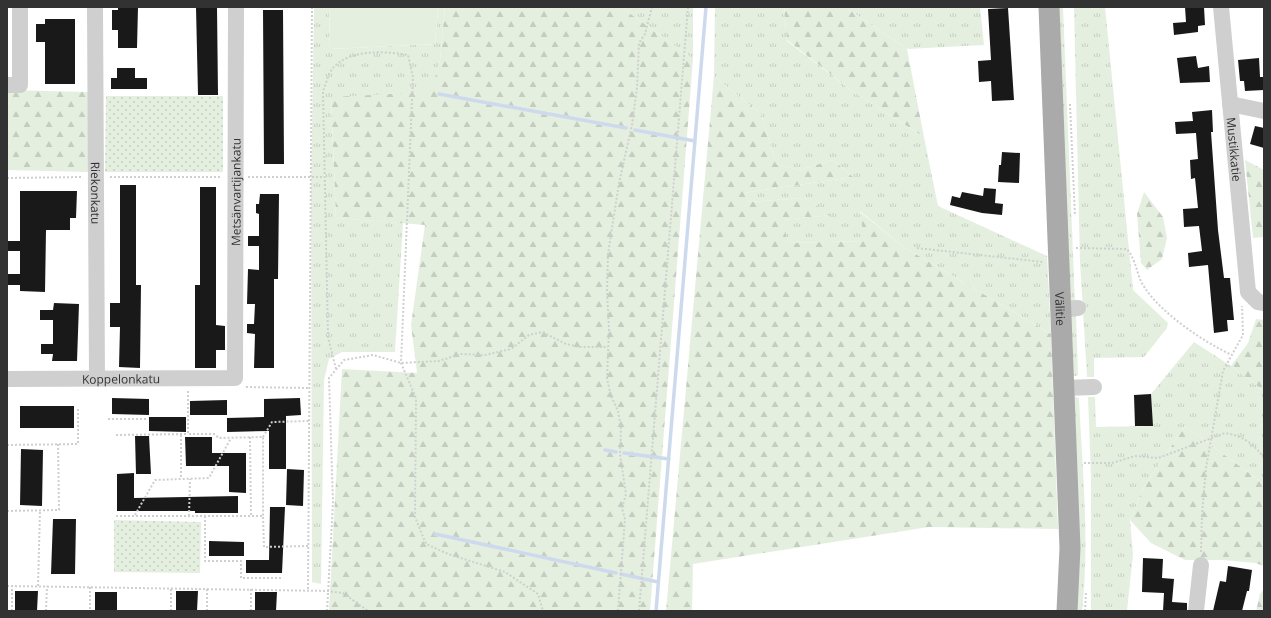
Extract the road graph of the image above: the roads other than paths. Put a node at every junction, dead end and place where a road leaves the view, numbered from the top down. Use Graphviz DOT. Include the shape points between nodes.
graph roads {
  1 [pos="20,7"];
  2 [pos="95,7"];
  3 [pos="236,7"];
  4 [pos="1049,7"];
  5 [pos="1221,7"];
  6 [pos="7,85"];
  7 [pos="1230,104"];
  8 [pos="1264,111"];
  9 [pos="1264,303"];
  10 [pos="7,378"];
  11 [pos="97,378"];
  12 [pos="239,382"];
  13 [pos="1094,387"];
  14 [pos="1064,388"];
  15 [pos="1201,565"];
  16 [pos="1067,611"];
  17 [pos="1196,611"];
  1 -- 6 [label="street" via="20,85"];
  2 -- 11 [label="street, Riekonkatu"];
  3 -- 12 [label="street, Metsänvartijankatu"];
  4 -- 14 [label="main road, Välitie" via="1058,264 1069,309"];
  5 -- 7 [label="street, Mustikkatie"];
  7 -- 8 [label="street"];
  7 -- 9 [label="street, Mustikkatie" via="1245,297"];
  10 -- 11 [label="street, Koppelonkatu"];
  11 -- 12 [label="street, Koppelonkatu"];
  13 -- 14 [label="street"];
  14 -- 16 [label="main road, Välitie" via="1070,548"];
  15 -- 17 [label="street"];
}
